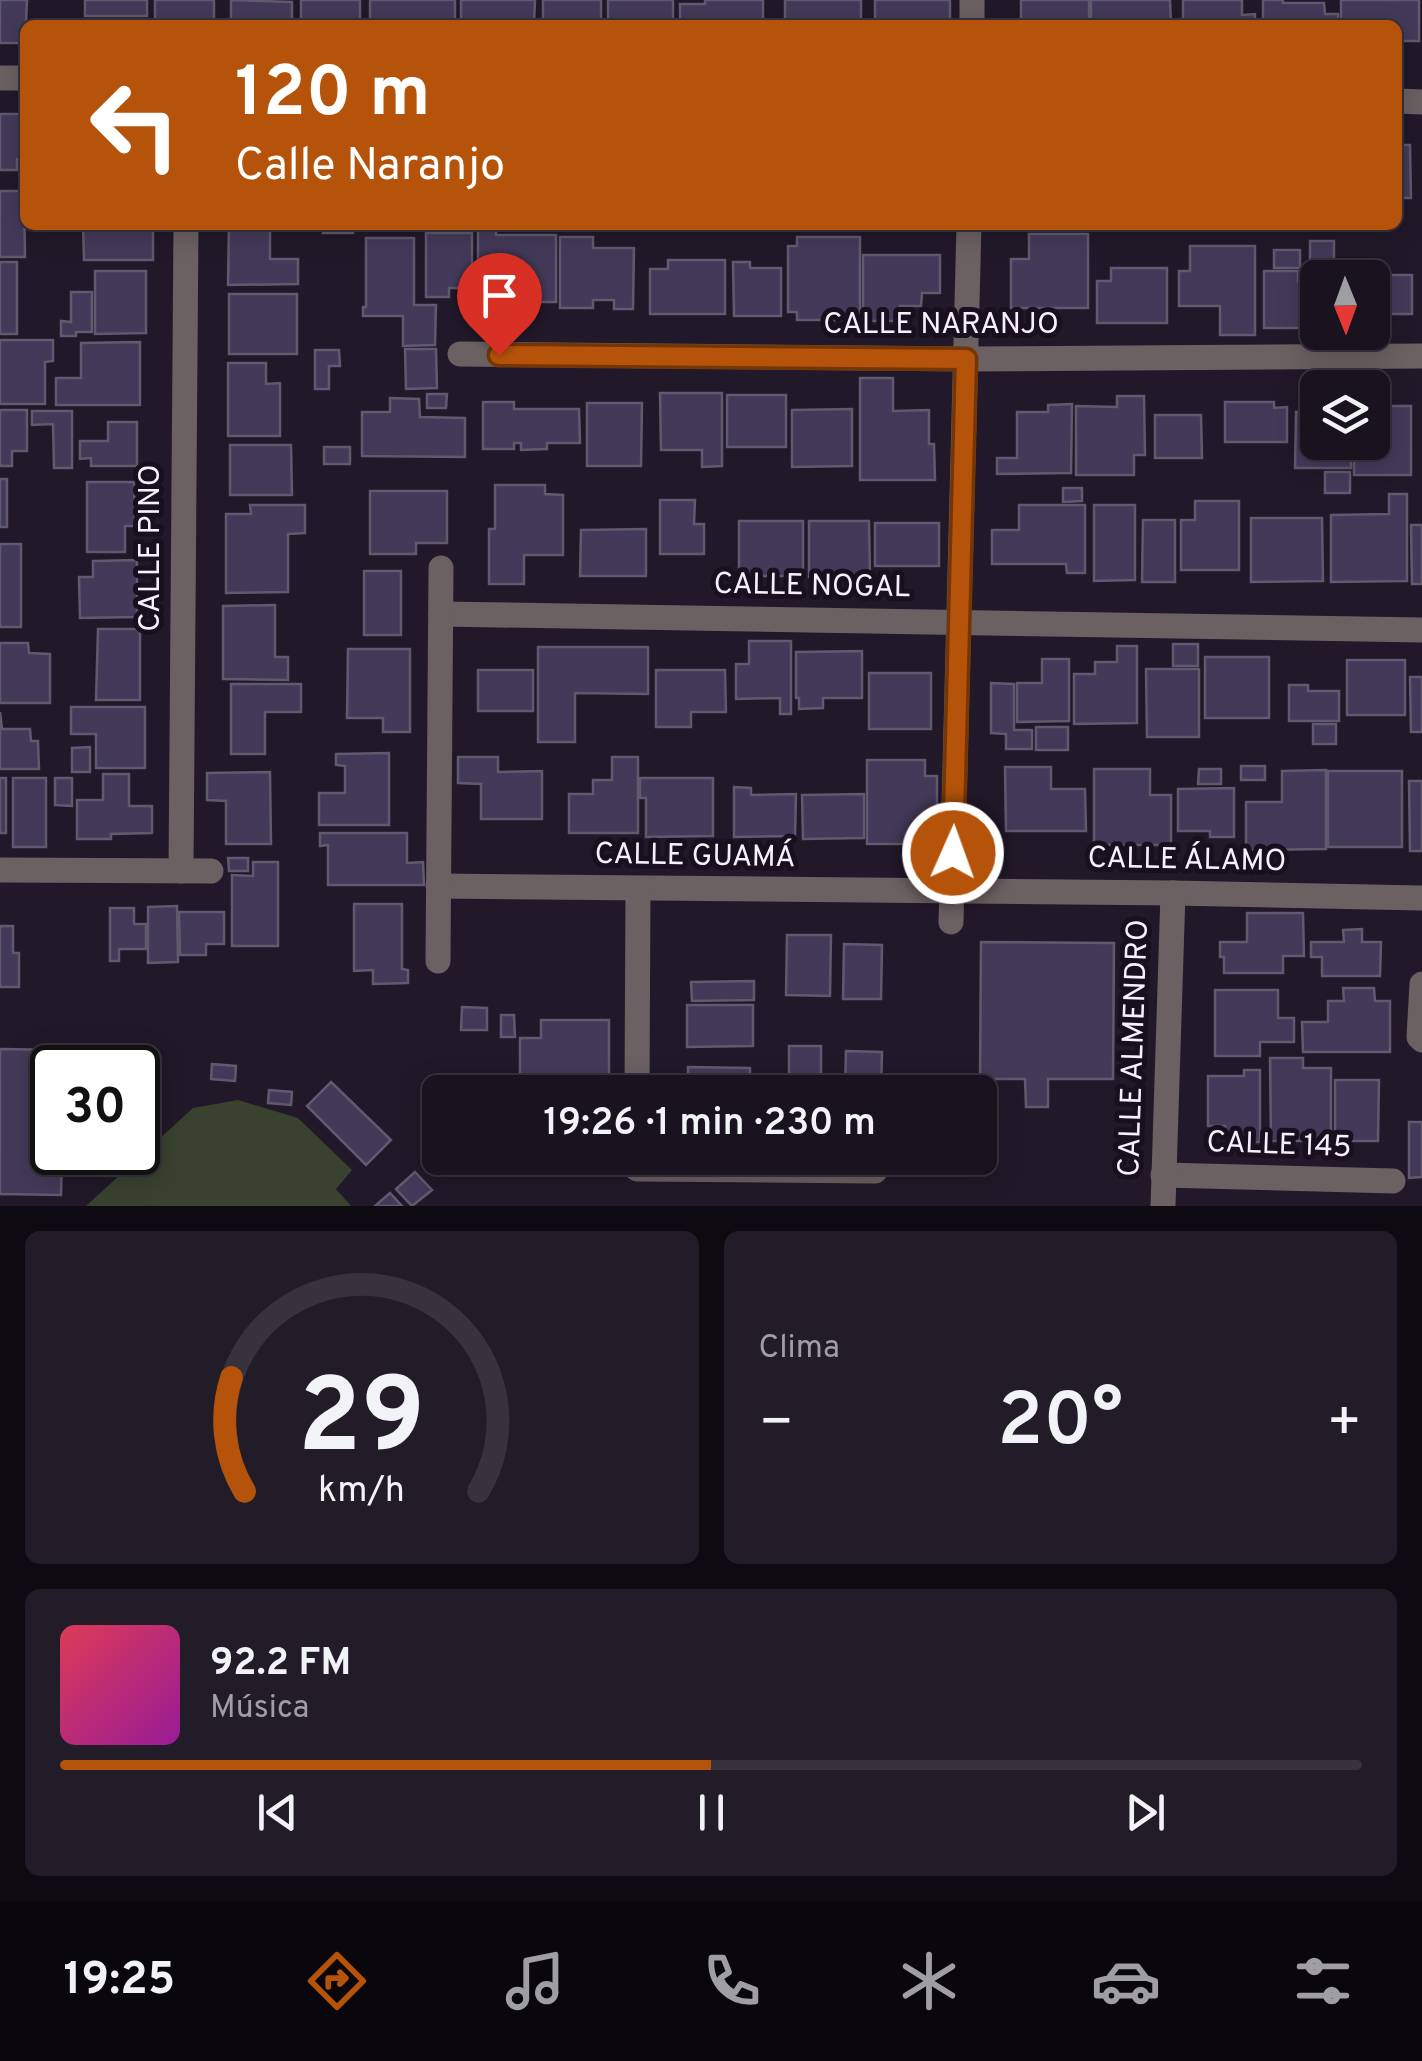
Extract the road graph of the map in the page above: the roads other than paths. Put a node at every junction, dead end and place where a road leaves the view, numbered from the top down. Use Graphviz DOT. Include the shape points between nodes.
graph roads {
  1 [pos="186,230"];
  2 [pos="969,230"];
  3 [pos="460,354"];
  4 [pos="1422,356"];
  5 [pos="966,359"];
  6 [pos="441,568"];
  7 [pos="441,614"];
  8 [pos="960,622"];
  9 [pos="1422,630"];
  10 [pos="0,870"];
  11 [pos="181,871"];
  12 [pos="211,871"];
  13 [pos="438,886"];
  14 [pos="638,889"];
  15 [pos="952,891"];
  16 [pos="1174,893"];
  17 [pos="1422,898"];
  18 [pos="951,922"];
  19 [pos="438,961"];
  20 [pos="1422,984"];
  21 [pos="1422,1040"];
  22 [pos="637,1075"];
  23 [pos="1163,1175"];
  24 [pos="1393,1181"];
  25 [pos="1163,1206"];
  1 -- 11 [label="street, CALLE PINO"];
  2 -- 5 [label="street"];
  3 -- 5 [label="street, CALLE NARANJO"];
  4 -- 5 [label="street, CALLE NARANJO"];
  5 -- 8 [label="street"];
  6 -- 7 [label="street"];
  7 -- 8 [label="street, CALLE NOGAL"];
  7 -- 13 [label="street"];
  8 -- 9 [label="street, CALLE NOGAL"];
  8 -- 15 [label="street"];
  10 -- 11 [label="street"];
  11 -- 12 [label="street"];
  13 -- 14 [label="street, CALLE GUAMÁ"];
  13 -- 19 [label="street"];
  14 -- 15 [label="street, CALLE GUAMÁ"];
  14 -- 22 [label="street"];
  15 -- 16 [label="street, CALLE ÁLAMO"];
  15 -- 18 [label="street"];
  16 -- 17 [label="street, CALLE ÁLAMO"];
  16 -- 23 [label="street, CALLE ALMENDRO"];
  20 -- 21 [label="street"];
  23 -- 24 [label="street, CALLE 145"];
  23 -- 25 [label="street, CALLE ALMENDRO"];
}
